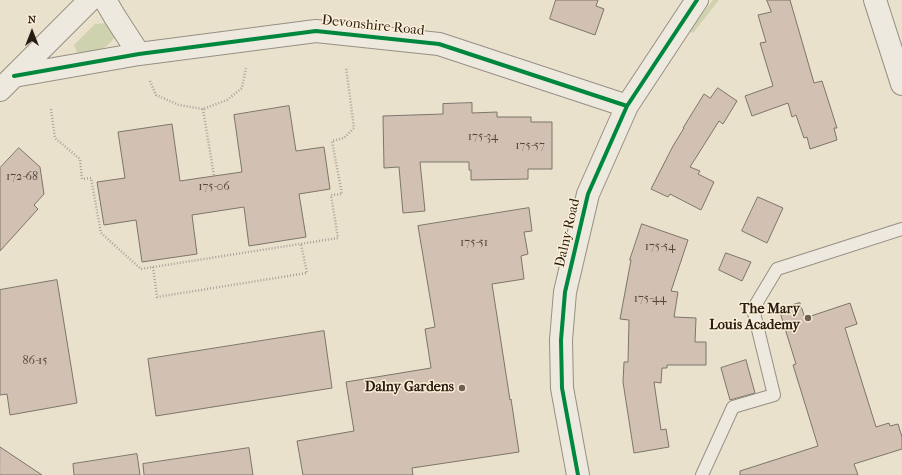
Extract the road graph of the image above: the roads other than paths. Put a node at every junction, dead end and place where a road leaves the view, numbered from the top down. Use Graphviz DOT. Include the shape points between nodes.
graph roads {
  1 [pos="90,0"];
  2 [pos="105,0"];
  3 [pos="697,0"];
  4 [pos="875,0"];
  5 [pos="140,54"];
  6 [pos="7,83"];
  7 [pos="902,84"];
  8 [pos="627,106"];
  9 [pos="902,229"];
  10 [pos="578,475"];
  11 [pos="702,475"];
  1 -- 6 [label="street"];
  2 -- 5 [label="street"];
  3 -- 8 [label="street, Dalny Road"];
  4 -- 7 [label="street"];
  5 -- 6 [label="street, Devonshire Road"];
  5 -- 8 [label="street, Devonshire Road" via="316,31 439,44"];
  8 -- 10 [label="street, Dalny Road" via="588,194 565,292 561,340 562,388"];
  9 -- 11 [label="lane" via="777,269 753,309 774,395 733,407"];
}
